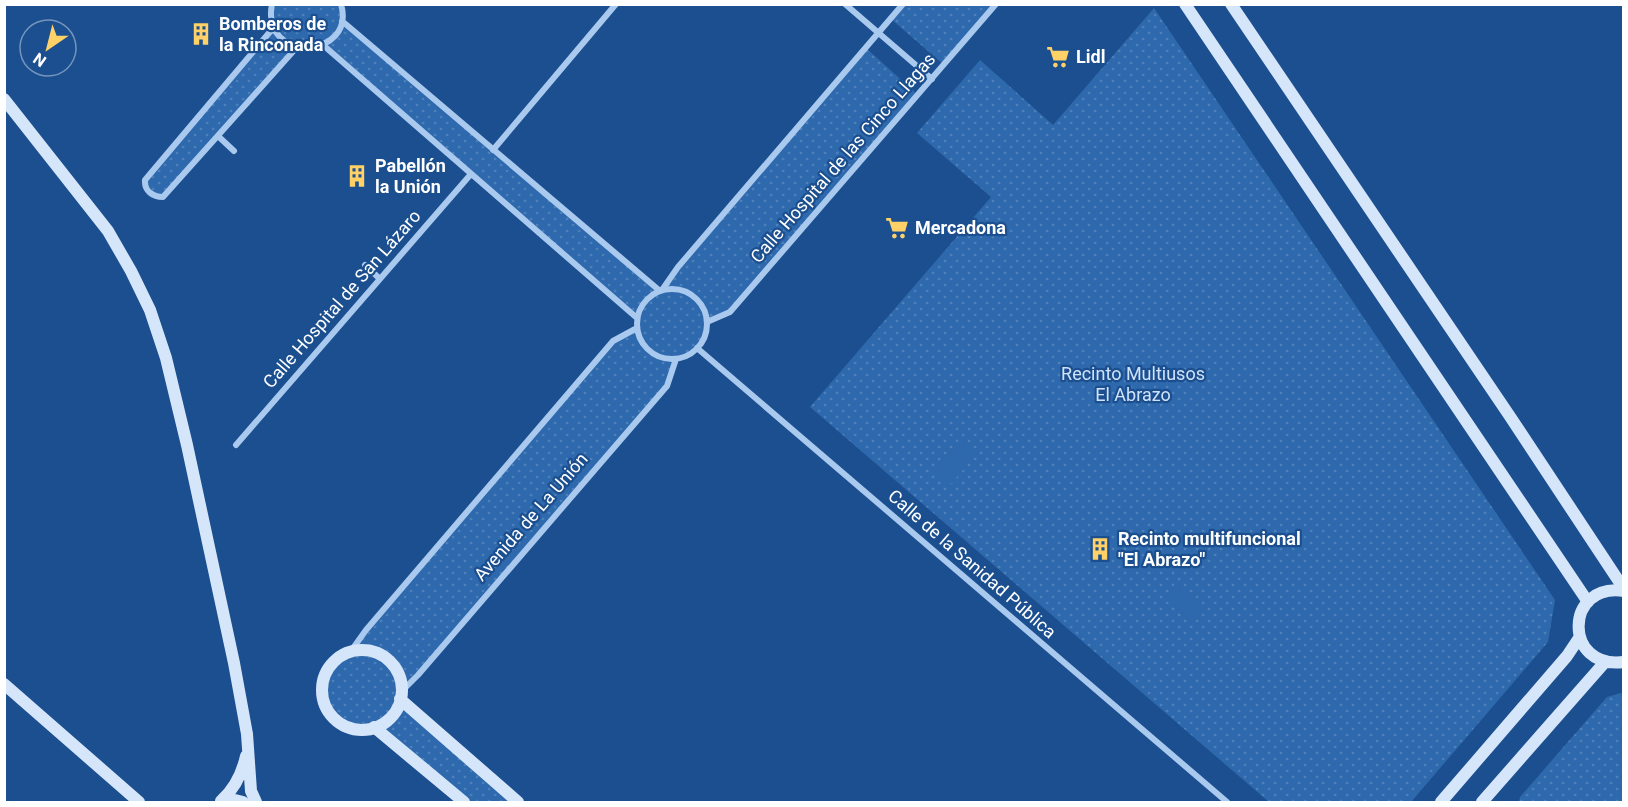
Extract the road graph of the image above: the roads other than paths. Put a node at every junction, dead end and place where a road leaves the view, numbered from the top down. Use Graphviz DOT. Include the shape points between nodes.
graph roads {
  1 [pos="341,4"];
  2 [pos="615,4"];
  3 [pos="845,4"];
  4 [pos="903,4"];
  5 [pos="996,4"];
  6 [pos="1185,4"];
  7 [pos="1231,4"];
  8 [pos="272,5"];
  9 [pos="342,21"];
  10 [pos="274,27"];
  11 [pos="879,33"];
  12 [pos="323,45"];
  13 [pos="297,47"];
  14 [pos="932,79"];
  15 [pos="4,99"];
  16 [pos="218,136"];
  17 [pos="493,150"];
  18 [pos="234,151"];
  19 [pos="471,174"];
  20 [pos="365,265"];
  21 [pos="380,279"];
  22 [pos="661,290"];
  23 [pos="637,318"];
  24 [pos="707,322"];
  25 [pos="637,328"];
  26 [pos="697,348"];
  27 [pos="676,359"];
  28 [pos="236,445"];
  29 [pos="1623,590"];
  30 [pos="1588,602"];
  31 [pos="1579,638"];
  32 [pos="351,651"];
  33 [pos="1605,662"];
  34 [pos="1623,662"];
  35 [pos="4,684"];
  36 [pos="401,695"];
  37 [pos="374,728"];
  38 [pos="247,734"];
  39 [pos="219,801"];
  40 [pos="139,802"];
  41 [pos="243,802"];
  42 [pos="256,802"];
  43 [pos="464,802"];
  44 [pos="518,802"];
  45 [pos="1227,802"];
  46 [pos="1441,802"];
  47 [pos="1482,802"];
  1 -- 9 [label="street"];
  2 -- 17 [label="street"];
  3 -- 11 [label="street"];
  4 -- 11 [label="street"];
  5 -- 14 [label="street, Calle Hospital de las Cinco Llagas"];
  6 -- 30 [label="main road"];
  7 -- 29 [label="main road"];
  8 -- 10 [label="street"];
  9 -- 12 [label="street" via="332,39"];
  9 -- 17 [label="street"];
  10 -- 13 [label="street" via="287,43"];
  10 -- 16 [label="street" via="145,180 146,189 163,197"];
  11 -- 14 [label="street"];
  11 -- 22 [label="street"];
  12 -- 13 [label="street"];
  12 -- 19 [label="street"];
  13 -- 16 [label="street"];
  14 -- 24 [label="street, Calle Hospital de las Cinco Llagas" via="730,312"];
  15 -- 38 [label="main road" via="108,231 150,310 187,445"];
  16 -- 18 [label="street"];
  17 -- 22 [label="street"];
  19 -- 21 [label="street, Calle Hospital de San Lázaro"];
  19 -- 23 [label="street"];
  20 -- 21 [label="street"];
  21 -- 28 [label="street, Calle Hospital de San Lázaro"];
  22 -- 23 [label="street" via="645,301"];
  22 -- 24 [label="street" via="682,290 692,295 705,312"];
  23 -- 25 [label="street"];
  24 -- 26 [label="street" via="706,334"];
  25 -- 27 [label="street" via="646,348 664,359"];
  25 -- 32 [label="street" via="613,341"];
  26 -- 27 [label="street"];
  26 -- 45 [label="street, Calle de la Sanidad Pública"];
  27 -- 36 [label="street, Avenida de La Unión" via="667,386"];
  29 -- 30 [label="main road" via="1605,591"];
  30 -- 31 [label="main road" via="1578,618"];
  31 -- 33 [label="main road" via="1589,653"];
  31 -- 46 [label="main road"];
  32 -- 36 [label="main road" via="366,649 393,664"];
  32 -- 37 [label="main road" via="339,656 328,668 322,695 336,721 349,728"];
  33 -- 34 [label="main road"];
  33 -- 47 [label="main road"];
  35 -- 40 [label="main road"];
  36 -- 37 [label="main road" via="394,714"];
  36 -- 44 [label="main road"];
  37 -- 43 [label="main road"];
  38 -- 39 [label="main road" via="244,766 232,791"];
  38 -- 42 [label="main road" via="251,791"];
  39 -- 41 [label="main road"];
}
